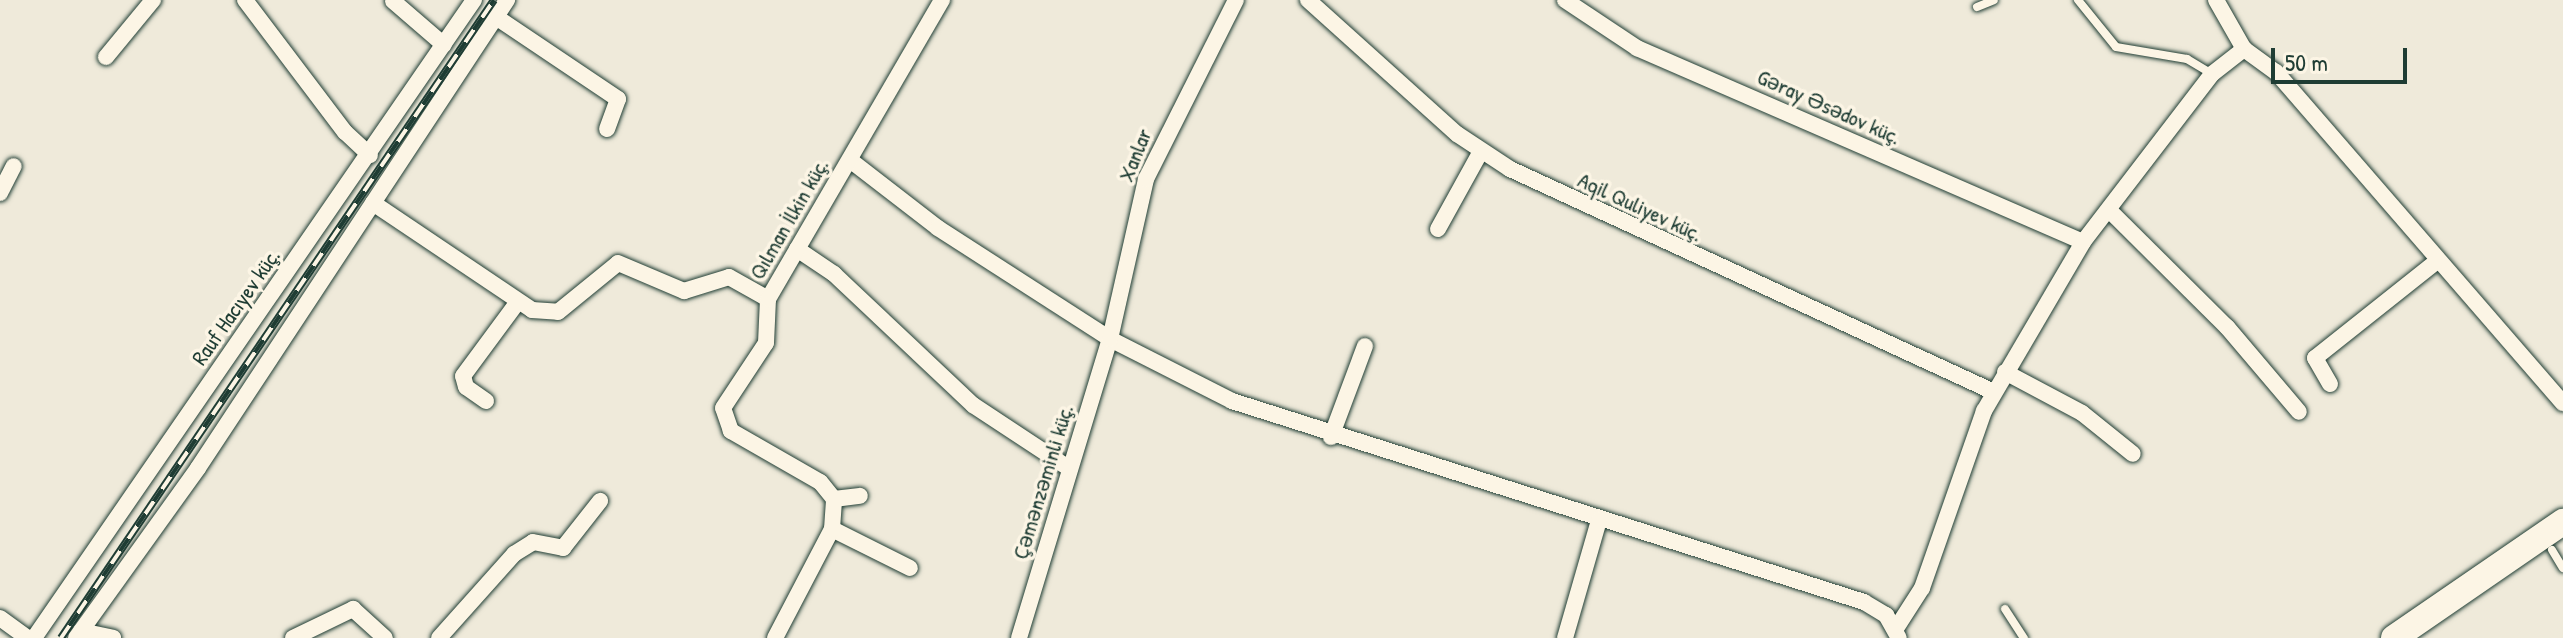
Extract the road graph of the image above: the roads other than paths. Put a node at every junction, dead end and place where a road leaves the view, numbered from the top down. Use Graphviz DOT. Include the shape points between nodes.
graph roads {
  1 [pos="153,0"];
  2 [pos="245,0"];
  3 [pos="474,0"];
  4 [pos="507,0"];
  5 [pos="942,0"];
  6 [pos="1236,0"];
  7 [pos="1308,0"];
  8 [pos="1566,0"];
  9 [pos="1994,0"];
  10 [pos="2078,0"];
  11 [pos="2216,0"];
  12 [pos="393,1"];
  13 [pos="1977,7"];
  14 [pos="496,17"];
  15 [pos="444,45"];
  16 [pos="2244,49"];
  17 [pos="106,57"];
  18 [pos="2212,74"];
  19 [pos="607,129"];
  20 [pos="1481,151"];
  21 [pos="370,155"];
  22 [pos="850,160"];
  23 [pos="14,166"];
  24 [pos="0,193"];
  25 [pos="373,203"];
  26 [pos="2109,210"];
  27 [pos="1438,229"];
  28 [pos="2083,242"];
  29 [pos="797,249"];
  30 [pos="2437,261"];
  31 [pos="768,299"];
  32 [pos="517,303"];
  33 [pos="1110,339"];
  34 [pos="1365,346"];
  35 [pos="2005,372"];
  36 [pos="2330,384"];
  37 [pos="1994,392"];
  38 [pos="486,401"];
  39 [pos="2563,403"];
  40 [pos="2299,412"];
  41 [pos="1331,437"];
  42 [pos="2133,454"];
  43 [pos="1070,469"];
  44 [pos="860,496"];
  45 [pos="834,499"];
  46 [pos="600,501"];
  47 [pos="1599,520"];
  48 [pos="2563,522"];
  49 [pos="832,529"];
  50 [pos="2559,553"];
  51 [pos="910,568"];
  52 [pos="2005,609"];
  53 [pos="0,618"];
  54 [pos="1898,632"];
  55 [pos="79,634"];
  56 [pos="28,638"];
  57 [pos="34,638"];
  58 [pos="113,638"];
  59 [pos="293,638"];
  60 [pos="385,638"];
  61 [pos="439,638"];
  62 [pos="775,638"];
  63 [pos="1019,638"];
  64 [pos="1565,638"];
  65 [pos="2024,638"];
  66 [pos="2394,638"];
  67 [pos="2425,638"];
  1 -- 17 [label="street"];
  2 -- 21 [label="street" via="345,132"];
  3 -- 15 [label="street, Rauf Hacıyev küç."];
  4 -- 14 [label="street"];
  5 -- 22 [label="street, Qılman İlkin küç."];
  6 -- 33 [label="street, Xanlar" via="1146,179"];
  7 -- 20 [label="street, Aqil Quliyev küç."];
  8 -- 28 [label="street, Gəray Əsədov küç." via="1637,48"];
  9 -- 13 [label="lane"];
  10 -- 18 [label="lane" via="2116,47 2187,59"];
  11 -- 16 [label="street"];
  12 -- 15 [label="street"];
  14 -- 19 [label="street" via="618,99"];
  14 -- 25 [label="street"];
  15 -- 21 [label="street, Rauf Hacıyev küç."];
  16 -- 18 [label="street"];
  16 -- 30 [label="street" via="2276,72"];
  18 -- 26 [label="street"];
  20 -- 27 [label="street"];
  20 -- 37 [label="street, Aqil Quliyev küç." via="1572,201"];
  21 -- 57 [label="street, Rauf Hacıyev küç."];
  22 -- 29 [label="street, Qılman İlkin küç."];
  22 -- 33 [label="street" via="938,228"];
  23 -- 24 [label="street"];
  25 -- 32 [label="street"];
  25 -- 55 [label="street"];
  26 -- 28 [label="street"];
  26 -- 40 [label="street" via="2227,327"];
  28 -- 35 [label="street"];
  29 -- 31 [label="street, Qılman İlkin küç."];
  29 -- 43 [label="street" via="834,274 973,405"];
  30 -- 36 [label="street" via="2315,358"];
  30 -- 39 [label="street"];
  31 -- 32 [label="street" via="729,277 684,291 618,263 558,312"];
  31 -- 45 [label="street, Qılman İlkin küç." via="770,332 722,416 731,431 820,482"];
  32 -- 38 [label="street" via="463,376 466,387"];
  33 -- 41 [label="street" via="1232,401"];
  33 -- 43 [label="street, Çəmənzəminli küç."];
  34 -- 41 [label="street"];
  35 -- 37 [label="street"];
  35 -- 42 [label="street" via="2082,413"];
  37 -- 54 [label="street" via="1972,439 1922,588"];
  41 -- 47 [label="street"];
  43 -- 63 [label="street, Çəmənzəminli küç."];
  44 -- 45 [label="street"];
  45 -- 49 [label="street"];
  46 -- 61 [label="street" via="563,548 533,542 514,554"];
  47 -- 54 [label="street" via="1864,602"];
  47 -- 64 [label="street"];
  48 -- 66 [label="main road"];
  49 -- 51 [label="street"];
  49 -- 62 [label="street"];
  50 -- 67 [label="main road"];
  52 -- 65 [label="lane"];
  53 -- 56 [label="street"];
  55 -- 58 [label="street"];
  59 -- 60 [label="street" via="353,609"];
}
